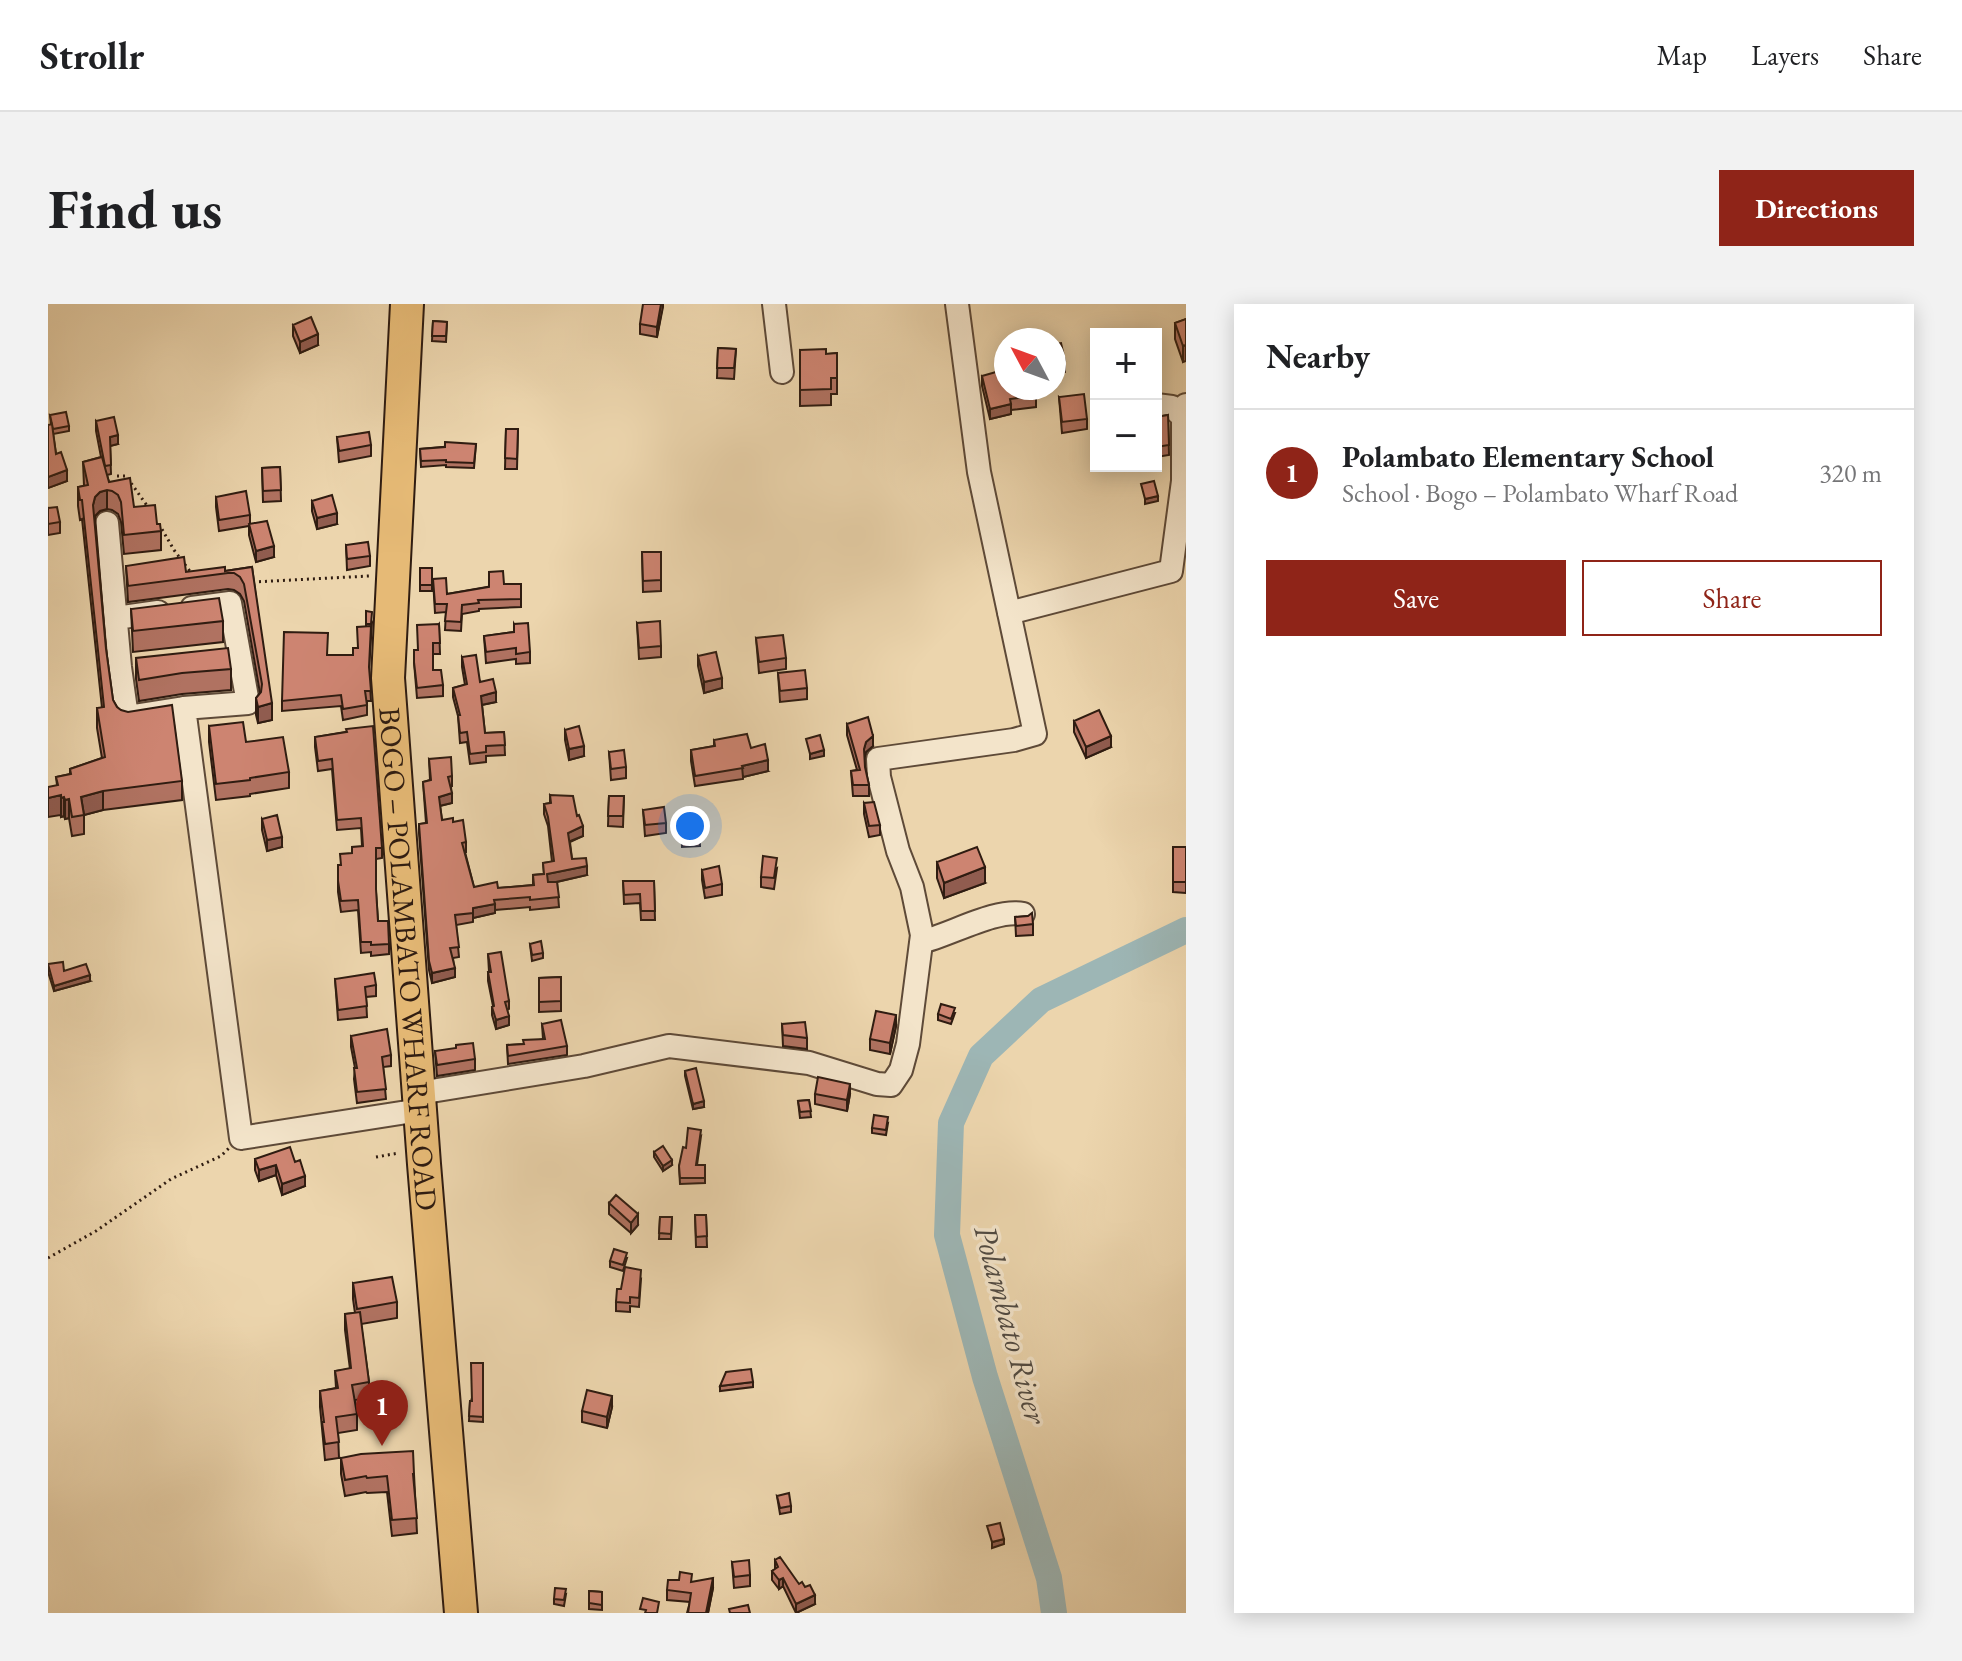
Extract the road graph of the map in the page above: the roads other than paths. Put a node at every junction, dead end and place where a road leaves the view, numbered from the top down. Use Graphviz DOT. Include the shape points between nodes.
graph roads {
  1 [pos="407,304"];
  2 [pos="774,304"];
  3 [pos="957,304"];
  4 [pos="782,372"];
  5 [pos="1162,406"];
  6 [pos="1185,411"];
  7 [pos="107,523"];
  8 [pos="1009,613"];
  9 [pos="116,618"];
  10 [pos="184,708"];
  11 [pos="1023,914"];
  12 [pos="921,942"];
  13 [pos="419,1102"];
  14 [pos="461,1613"];
  1 -- 13 [label="highway, BOGO – POLAMBATO WHARF ROAD" via="388,678"];
  2 -- 4 [label="street"];
  3 -- 8 [label="street" via="979,472"];
  5 -- 6 [label="street"];
  6 -- 8 [label="street" via="1183,481 1171,571"];
  7 -- 9 [label="street" via="120,569"];
  8 -- 12 [label="street" via="1035,734 878,759"];
  9 -- 10 [label="street" via="128,666 127,717"];
  9 -- 10 [label="street" via="230,603 232,655 248,703"];
  10 -- 13 [label="street" via="241,1138"];
  11 -- 12 [label="street" via="998,915"];
  12 -- 13 [label="street" via="908,1044 891,1085 809,1063 669,1046"];
  13 -- 14 [label="highway, BOGO – POLAMBATO WHARF ROAD"];
}
